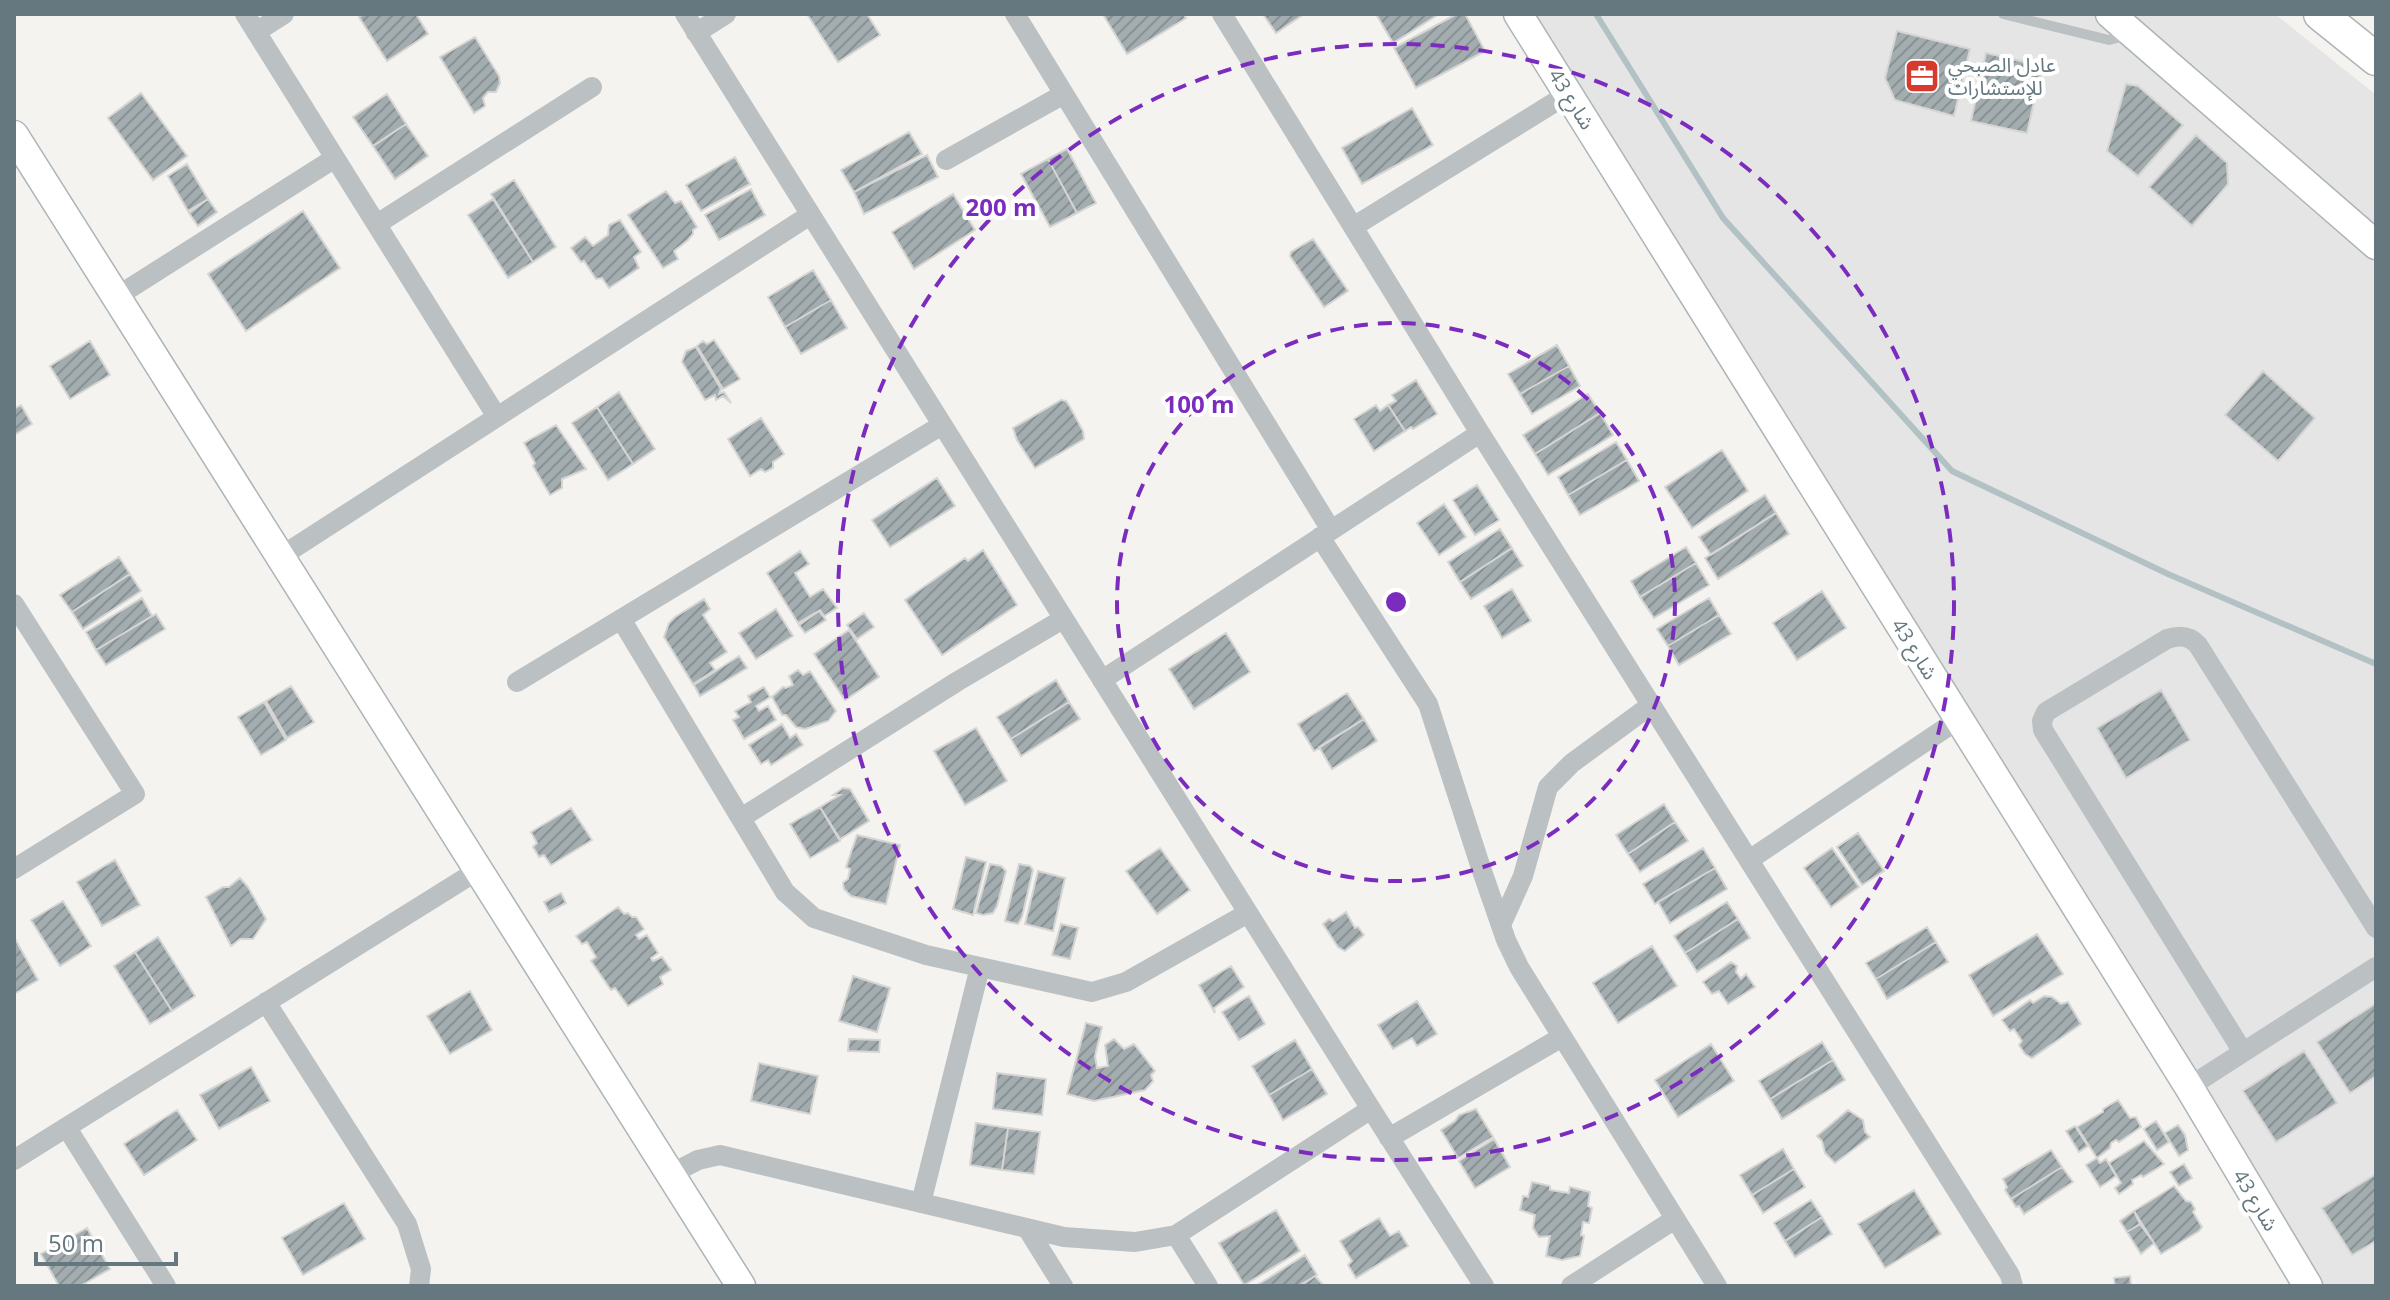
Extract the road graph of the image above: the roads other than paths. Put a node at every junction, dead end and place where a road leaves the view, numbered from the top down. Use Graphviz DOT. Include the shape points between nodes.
graph roads {
  1 [pos="245,14"];
  2 [pos="284,14"];
  3 [pos="685,14"];
  4 [pos="726,14"];
  5 [pos="1015,14"];
  6 [pos="1222,14"];
  7 [pos="1518,14"];
  8 [pos="2003,14"];
  9 [pos="2110,14"];
  10 [pos="2320,14"];
  11 [pos="2356,14"];
  12 [pos="2376,31"];
  13 [pos="256,32"];
  14 [pos="696,33"];
  15 [pos="2132,34"];
  16 [pos="2376,59"];
  17 [pos="592,87"];
  18 [pos="1064,94"];
  19 [pos="1568,94"];
  20 [pos="14,135"];
  21 [pos="335,158"];
  22 [pos="946,160"];
  23 [pos="810,215"];
  24 [pos="377,224"];
  25 [pos="1353,227"];
  26 [pos="2376,245"];
  27 [pos="116,297"];
  28 [pos="497,417"];
  29 [pos="942,425"];
  30 [pos="1480,433"];
  31 [pos="1326,534"];
  32 [pos="280,557"];
  33 [pos="14,604"];
  34 [pos="621,619"];
  35 [pos="1063,619"];
  36 [pos="1102,680"];
  37 [pos="517,682"];
  38 [pos="1651,705"];
  39 [pos="1959,719"];
  40 [pos="741,818"];
  41 [pos="1749,860"];
  42 [pos="14,869"];
  43 [pos="480,869"];
  44 [pos="1248,913"];
  45 [pos="1501,925"];
  46 [pos="2376,928"];
  47 [pos="980,967"];
  48 [pos="2376,967"];
  49 [pos="266,1002"];
  50 [pos="1562,1037"];
  51 [pos="2243,1052"];
  52 [pos="2189,1087"];
  53 [pos="1371,1109"];
  54 [pos="67,1128"];
  55 [pos="1389,1138"];
  56 [pos="14,1160"];
  57 [pos="671,1174"];
  58 [pos="921,1203"];
  59 [pos="1675,1219"];
  60 [pos="1027,1228"];
  61 [pos="1176,1235"];
  62 [pos="166,1286"];
  63 [pos="419,1286"];
  64 [pos="741,1286"];
  65 [pos="1063,1286"];
  66 [pos="1208,1286"];
  67 [pos="1484,1286"];
  68 [pos="1571,1286"];
  69 [pos="1717,1286"];
  70 [pos="2013,1286"];
  71 [pos="2308,1286"];
  1 -- 13 [label="street"];
  2 -- 13 [label="street"];
  3 -- 14 [label="street"];
  4 -- 14 [label="street"];
  5 -- 18 [label="street"];
  6 -- 25 [label="street"];
  7 -- 19 [label="street, شارع 43"];
  8 -- 15 [label="lane" via="2109,40"];
  9 -- 15 [label="street"];
  10 -- 16 [label="main road"];
  11 -- 12 [label="main road"];
  13 -- 21 [label="street"];
  14 -- 23 [label="street"];
  15 -- 26 [label="street"];
  17 -- 24 [label="street"];
  18 -- 22 [label="street"];
  18 -- 31 [label="street"];
  19 -- 25 [label="street"];
  19 -- 39 [label="street, شارع 43"];
  20 -- 27 [label="street"];
  21 -- 24 [label="street"];
  21 -- 27 [label="street"];
  23 -- 28 [label="street"];
  23 -- 29 [label="street"];
  24 -- 28 [label="street"];
  25 -- 30 [label="street"];
  27 -- 32 [label="street"];
  28 -- 32 [label="street"];
  29 -- 34 [label="street"];
  29 -- 35 [label="street"];
  30 -- 31 [label="street"];
  30 -- 38 [label="street"];
  31 -- 36 [label="street"];
  31 -- 45 [label="street" via="1428,704"];
  32 -- 43 [label="street"];
  33 -- 42 [label="street" via="135,794"];
  34 -- 37 [label="street"];
  34 -- 40 [label="street"];
  35 -- 36 [label="street"];
  35 -- 40 [label="street"];
  36 -- 44 [label="street"];
  38 -- 41 [label="street"];
  38 -- 45 [label="street" via="1548,787 1523,876"];
  39 -- 41 [label="street"];
  39 -- 52 [label="street, شارع 43"];
  40 -- 47 [label="street" via="785,892 814,918"];
  41 -- 70 [label="street"];
  43 -- 49 [label="street"];
  43 -- 57 [label="street"];
  44 -- 47 [label="street" via="1126,982 1092,992"];
  44 -- 53 [label="street"];
  45 -- 50 [label="street" via="1519,967"];
  46 -- 51 [label="street" via="2191,638 2167,639 2046,712 2043,730"];
  47 -- 58 [label="street"];
  48 -- 51 [label="street"];
  49 -- 54 [label="street"];
  49 -- 63 [label="street" via="407,1224 421,1269"];
  50 -- 55 [label="street"];
  50 -- 59 [label="street"];
  51 -- 52 [label="street"];
  52 -- 71 [label="street, شارع 43"];
  53 -- 55 [label="street"];
  53 -- 61 [label="street"];
  54 -- 56 [label="street"];
  54 -- 62 [label="street"];
  55 -- 67 [label="street"];
  57 -- 58 [label="street" via="720,1155"];
  57 -- 64 [label="street"];
  58 -- 60 [label="street"];
  59 -- 68 [label="street"];
  59 -- 69 [label="street"];
  60 -- 61 [label="street" via="1064,1237 1135,1242"];
  60 -- 65 [label="street"];
  61 -- 66 [label="street"];
}
